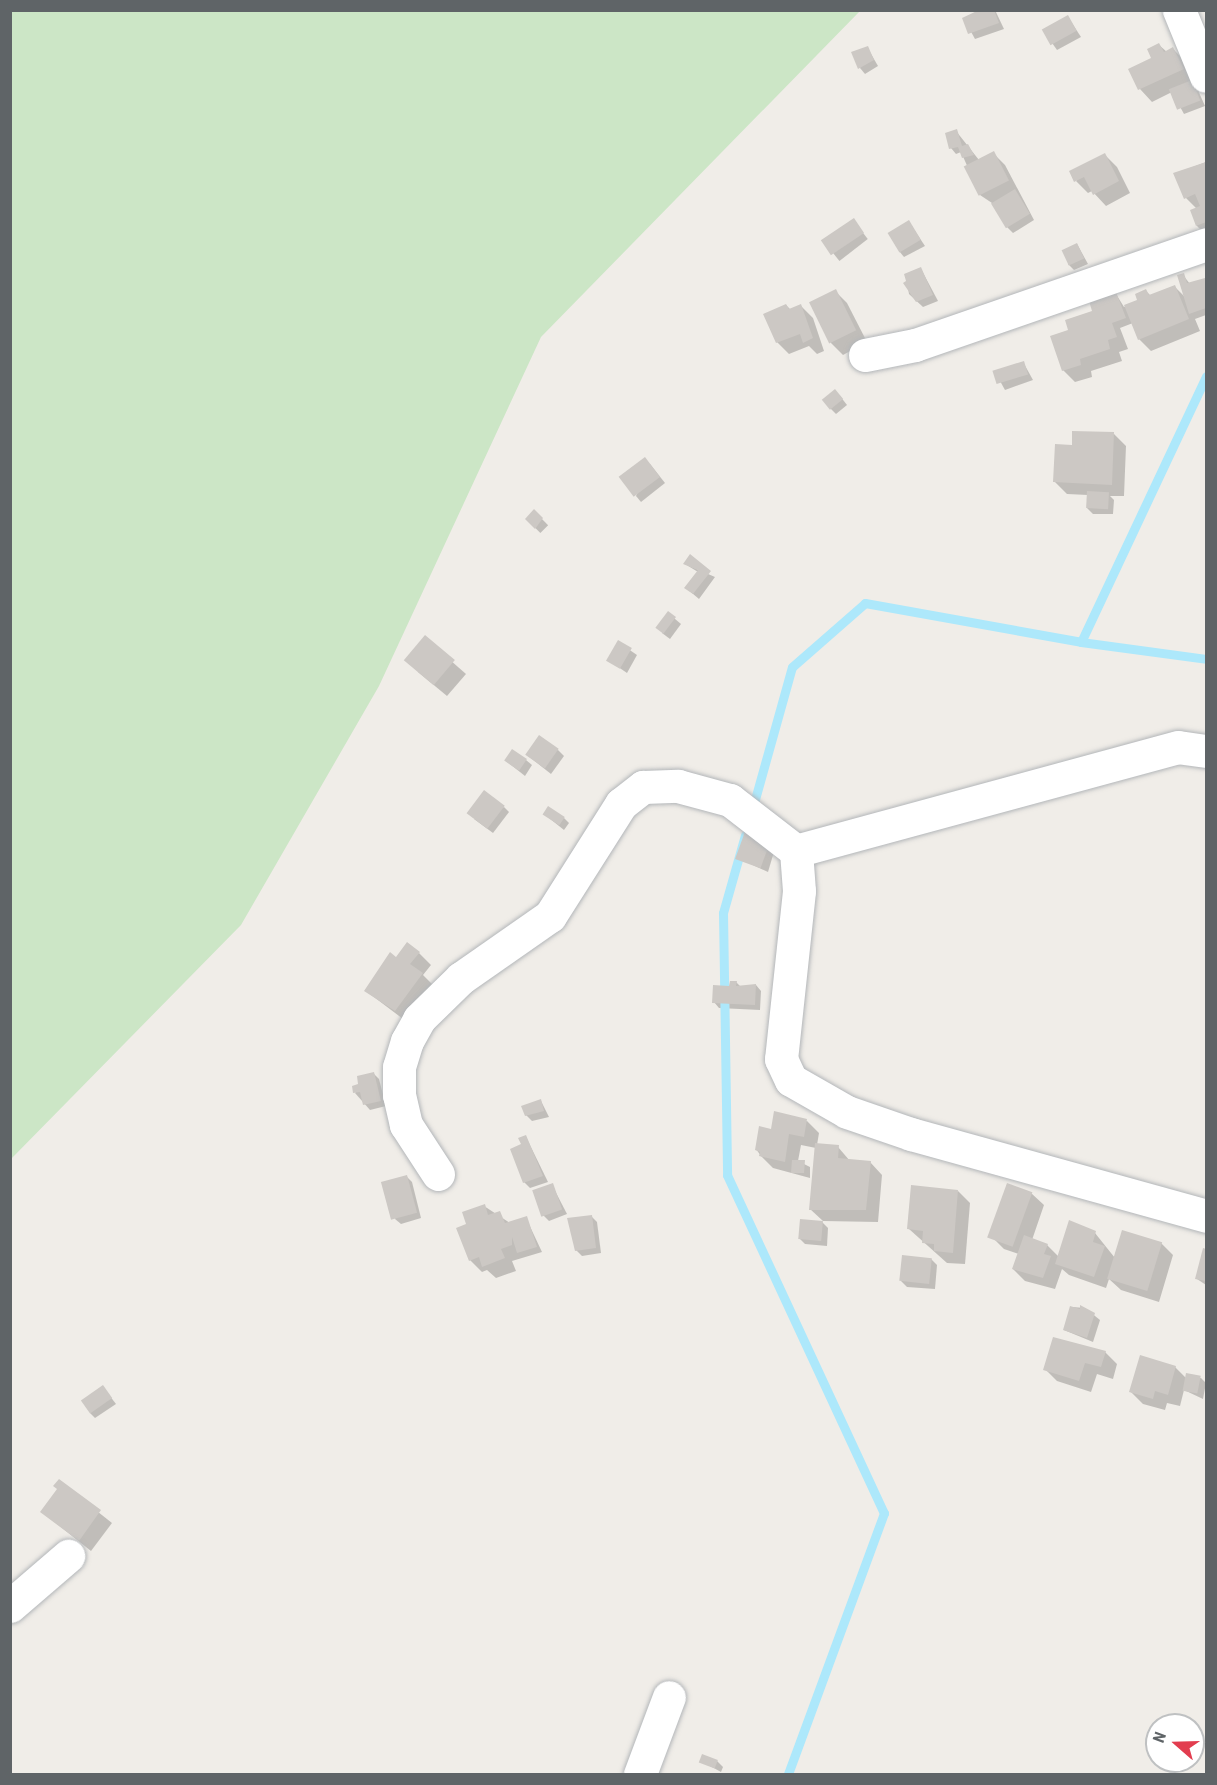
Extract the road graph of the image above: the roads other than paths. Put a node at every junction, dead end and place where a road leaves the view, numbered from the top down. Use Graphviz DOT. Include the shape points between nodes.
graph roads {
  1 [pos="1179,10"];
  2 [pos="1206,76"];
  3 [pos="1206,244"];
  4 [pos="865,355"];
  5 [pos="1206,751"];
  6 [pos="796,851"];
  7 [pos="438,1174"];
  8 [pos="1206,1216"];
  9 [pos="68,1556"];
  10 [pos="10,1606"];
  11 [pos="669,1697"];
  12 [pos="640,1774"];
  1 -- 2 [label="street"];
  3 -- 4 [label="street" via="915,345"];
  5 -- 6 [label="street" via="1178,747"];
  6 -- 7 [label="street" via="730,800 678,786 644,788 621,804 550,916 461,978 419,1019 407,1041 399,1067 406,1125"];
  6 -- 8 [label="street" via="799,891 781,1059 791,1080 847,1112 911,1134"];
  9 -- 10 [label="street"];
  11 -- 12 [label="street"];
}
